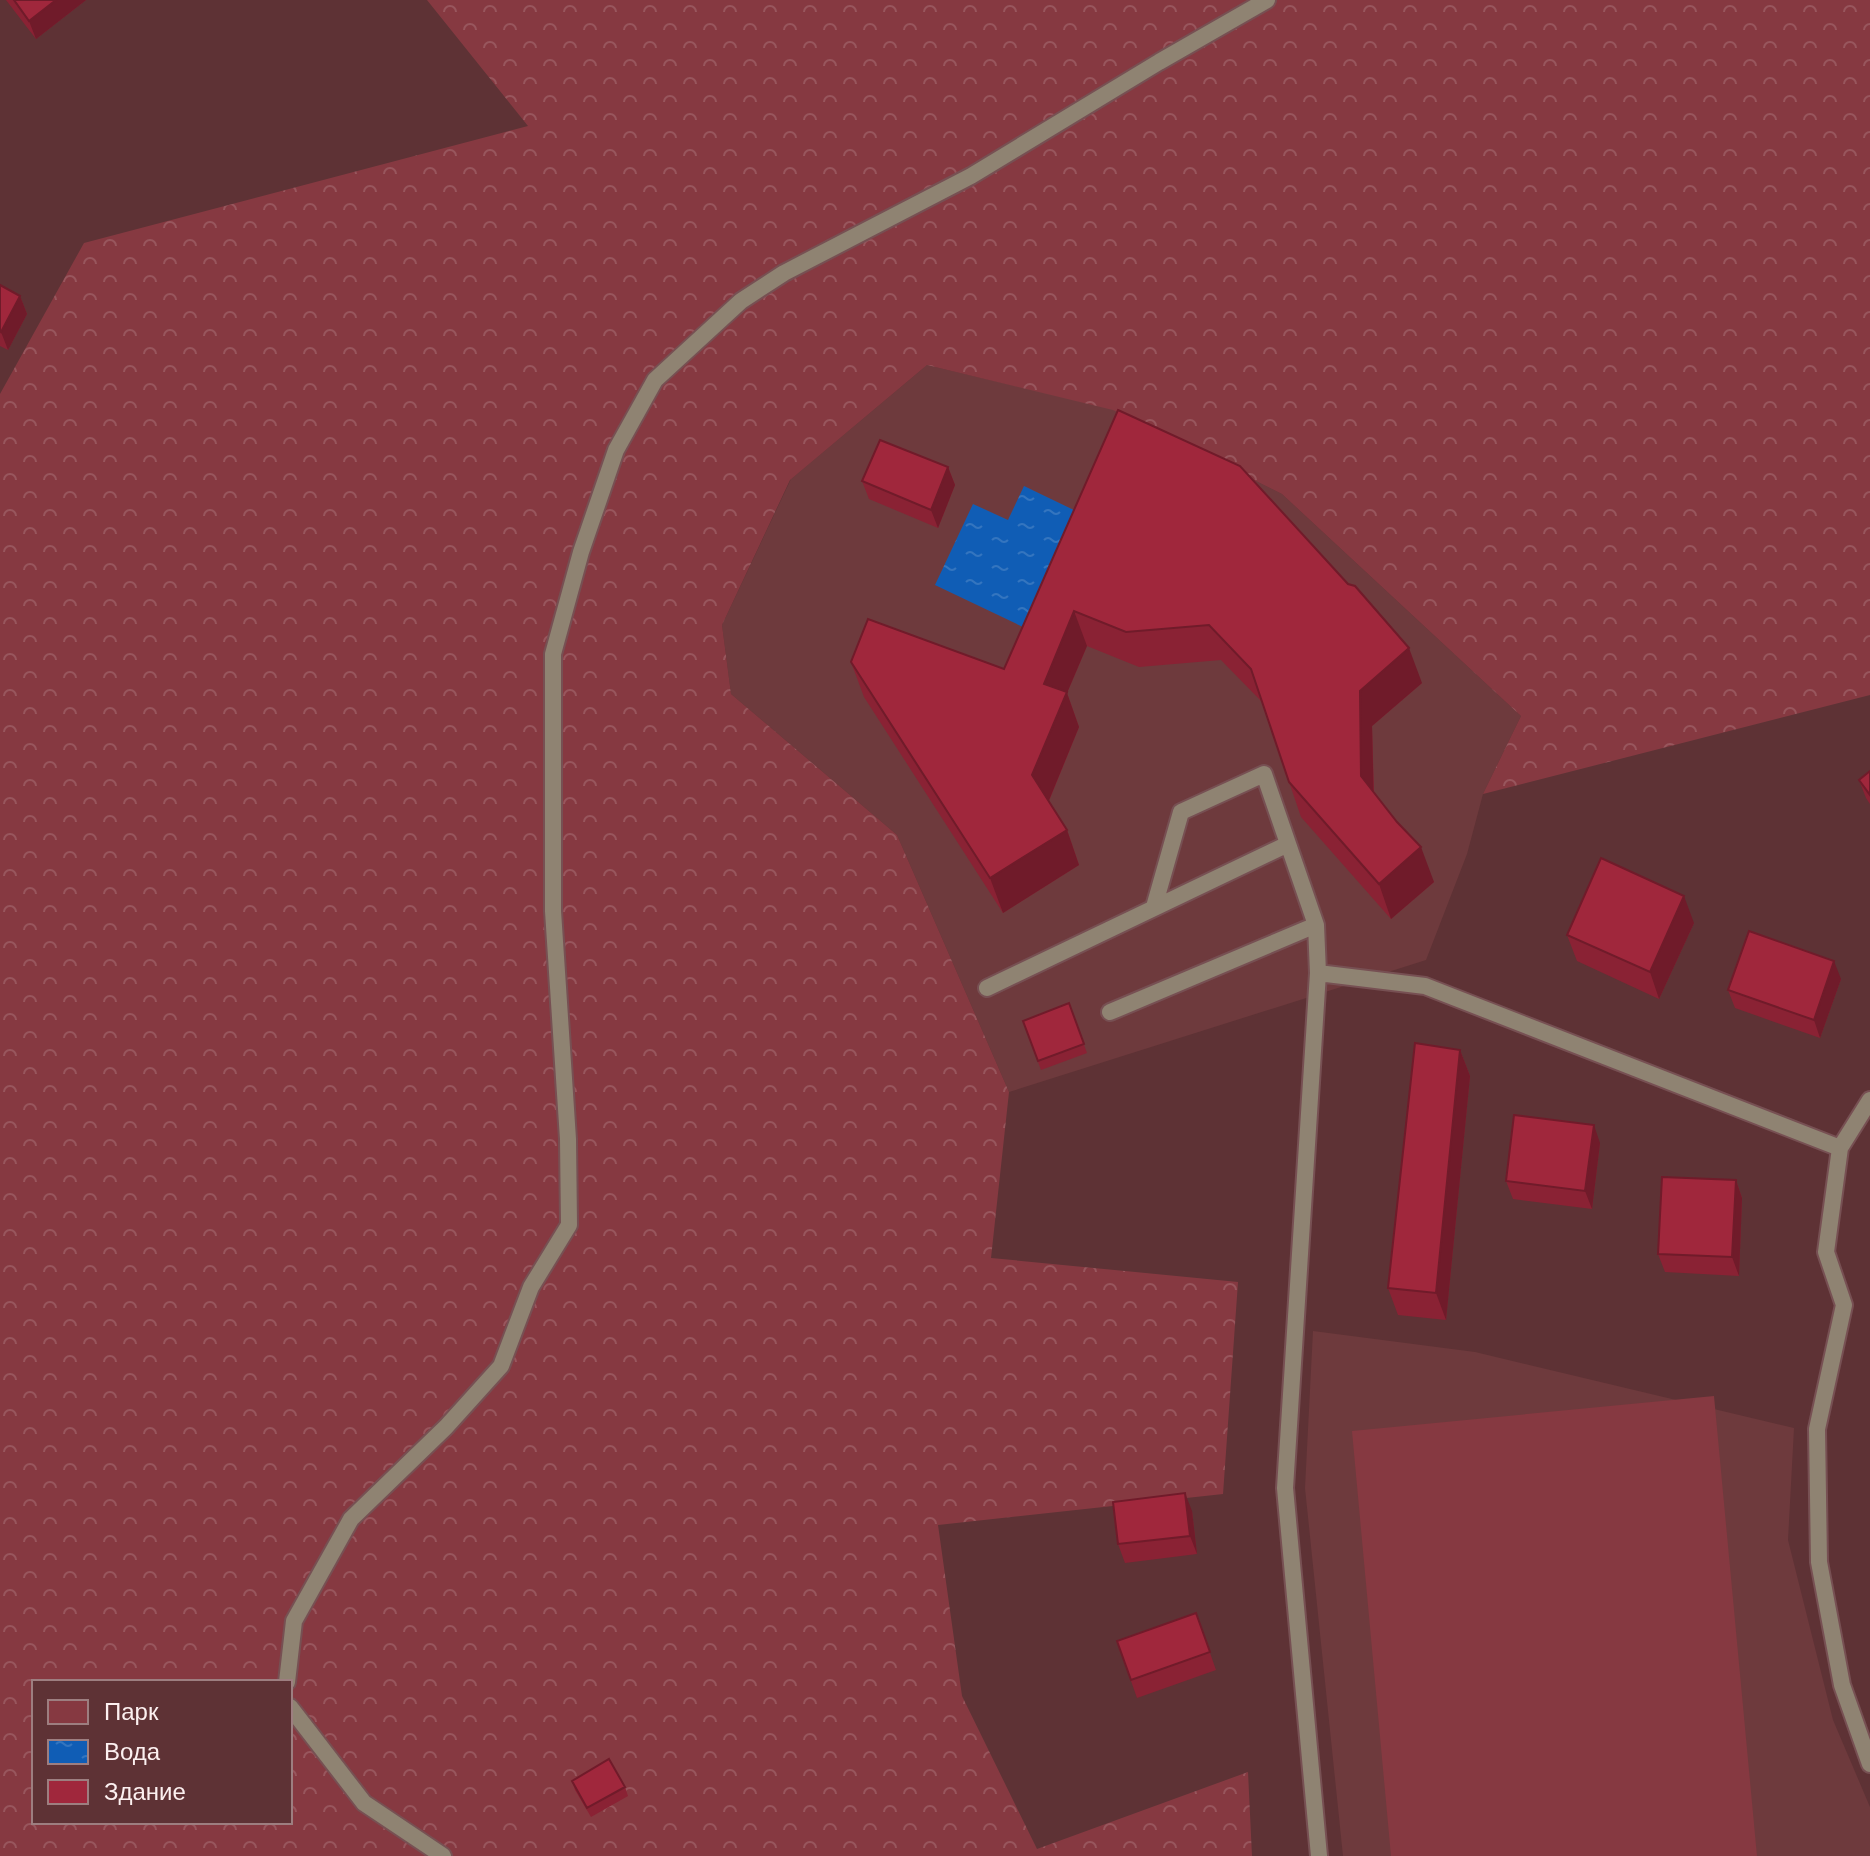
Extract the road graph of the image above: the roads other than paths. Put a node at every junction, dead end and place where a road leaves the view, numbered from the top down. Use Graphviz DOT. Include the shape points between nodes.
graph roads {
  1 [pos="1267,0"];
  2 [pos="1288,844"];
  3 [pos="1154,907"];
  4 [pos="1316,925"];
  5 [pos="1318,973"];
  6 [pos="987,988"];
  7 [pos="1110,1012"];
  8 [pos="1870,1100"];
  9 [pos="1840,1148"];
  10 [pos="287,1680"];
  11 [pos="292,1710"];
  12 [pos="1870,1764"];
  13 [pos="443,1856"];
  14 [pos="1319,1856"];
  1 -- 10 [label="lane" via="971,176 784,273 730,310 655,380 616,450 553,654 553,911 569,1225 531,1287 501,1366 351,1519 294,1621"];
  2 -- 3 [label="lane"];
  2 -- 3 [label="lane" via="1264,774 1181,812"];
  2 -- 4 [label="lane"];
  3 -- 6 [label="lane"];
  4 -- 5 [label="lane"];
  4 -- 7 [label="lane"];
  5 -- 9 [label="lane" via="1425,986"];
  5 -- 14 [label="lane" via="1285,1488"];
  8 -- 9 [label="lane"];
  9 -- 12 [label="lane" via="1826,1252 1844,1305 1817,1429 1819,1562 1842,1685"];
  11 -- 13 [label="lane" via="364,1803"];
}
